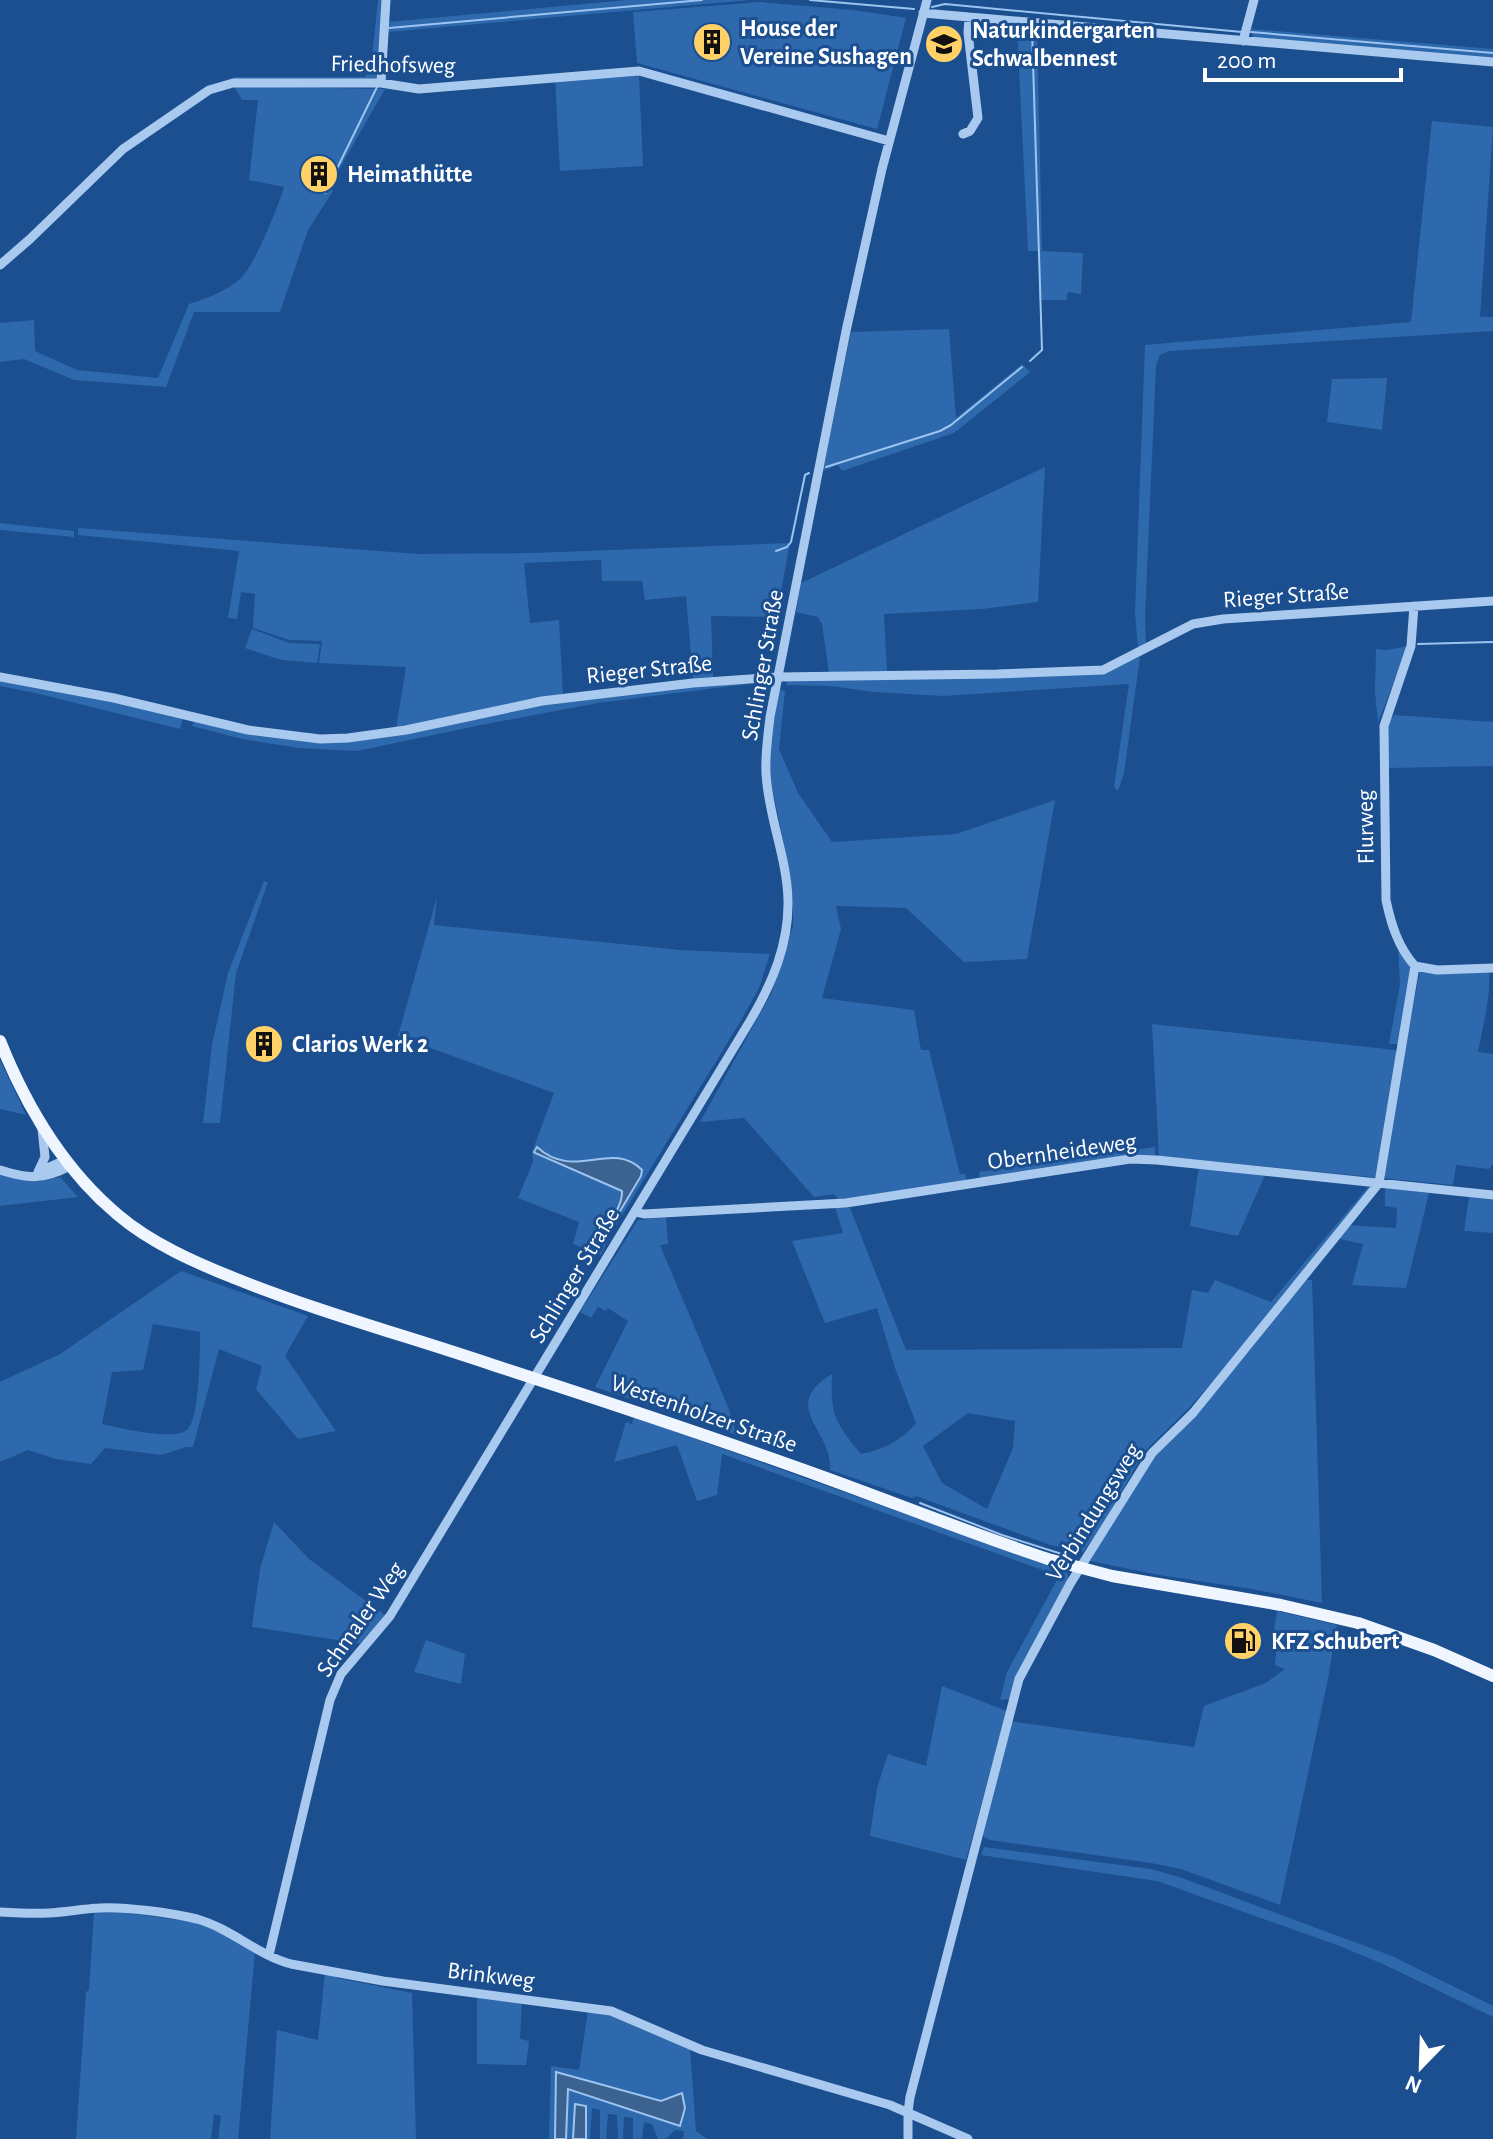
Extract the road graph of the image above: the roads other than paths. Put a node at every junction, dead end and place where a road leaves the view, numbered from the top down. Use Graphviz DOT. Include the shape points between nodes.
graph roads {
  1 [pos="386,0"];
  2 [pos="927,0"];
  3 [pos="1254,0"];
  4 [pos="923,13"];
  5 [pos="969,17"];
  6 [pos="1243,41"];
  7 [pos="1493,62"];
  8 [pos="381,83"];
  9 [pos="963,134"];
  10 [pos="889,141"];
  11 [pos="0,265"];
  12 [pos="1493,601"];
  13 [pos="1414,606"];
  14 [pos="0,677"];
  15 [pos="778,677"];
  16 [pos="1415,966"];
  17 [pos="1493,968"];
  18 [pos="0,1041"];
  19 [pos="40,1122"];
  20 [pos="68,1163"];
  21 [pos="0,1170"];
  22 [pos="35,1174"];
  23 [pos="1379,1183"];
  24 [pos="1493,1195"];
  25 [pos="636,1212"];
  26 [pos="535,1379"];
  27 [pos="1079,1568"];
  28 [pos="1493,1676"];
  29 [pos="0,1912"];
  30 [pos="269,1955"];
  31 [pos="908,2112"];
  32 [pos="908,2139"];
  33 [pos="968,2139"];
  1 -- 8 [label="street"];
  2 -- 4 [label="street, Schlinger Straße"];
  3 -- 6 [label="street"];
  4 -- 5 [label="street"];
  4 -- 10 [label="street, Schlinger Straße"];
  5 -- 6 [label="street"];
  5 -- 9 [label="street" via="978,118"];
  6 -- 7 [label="street"];
  8 -- 10 [label="street, Friedhofsweg" via="419,89 639,71"];
  8 -- 11 [label="street, Friedhofsweg" via="233,83 209,90 123,149"];
  10 -- 15 [label="street, Schlinger Straße"];
  12 -- 13 [label="street, Rieger Straße"];
  13 -- 15 [label="street, Rieger Straße" via="1193,624 1103,670"];
  13 -- 16 [label="street, Flurweg" via="1411,646 1384,726 1386,900 1401,947"];
  14 -- 15 [label="street, Rieger Straße" via="248,730 320,739 406,730 542,701"];
  15 -- 25 [label="street, Schlinger Straße" via="766,773 788,899 783,944 767,992"];
  16 -- 17 [label="street"];
  16 -- 23 [label="street, Verbindungsweg"];
  18 -- 19 [label="main road, Westenholzer Straße"];
  19 -- 20 [label="main road, Westenholzer Straße"];
  19 -- 22 [label="street" via="45,1157"];
  20 -- 22 [label="street"];
  20 -- 26 [label="main road, Westenholzer Straße" via="118,1216 194,1262 275,1295"];
  21 -- 22 [label="street"];
  23 -- 24 [label="street, Obernheideweg"];
  23 -- 25 [label="street, Obernheideweg" via="1130,1159 846,1203"];
  23 -- 27 [label="street, Verbindungsweg" via="1193,1413 1152,1453"];
  25 -- 26 [label="street, Schlinger Straße"];
  26 -- 27 [label="main road, Westenholzer Straße"];
  26 -- 30 [label="street, Schmaler Weg" via="390,1616 338,1679"];
  27 -- 28 [label="main road, Westenholzer Straße" via="1358,1623"];
  27 -- 31 [label="street, Verbindungsweg" via="1019,1679"];
  29 -- 30 [label="street, Brinkweg" via="101,1907 194,1918"];
  30 -- 31 [label="street, Brinkweg" via="383,1981 611,2011 702,2050"];
  31 -- 32 [label="street, Verbindungsweg"];
  31 -- 33 [label="street, Brinkweg"];
}
